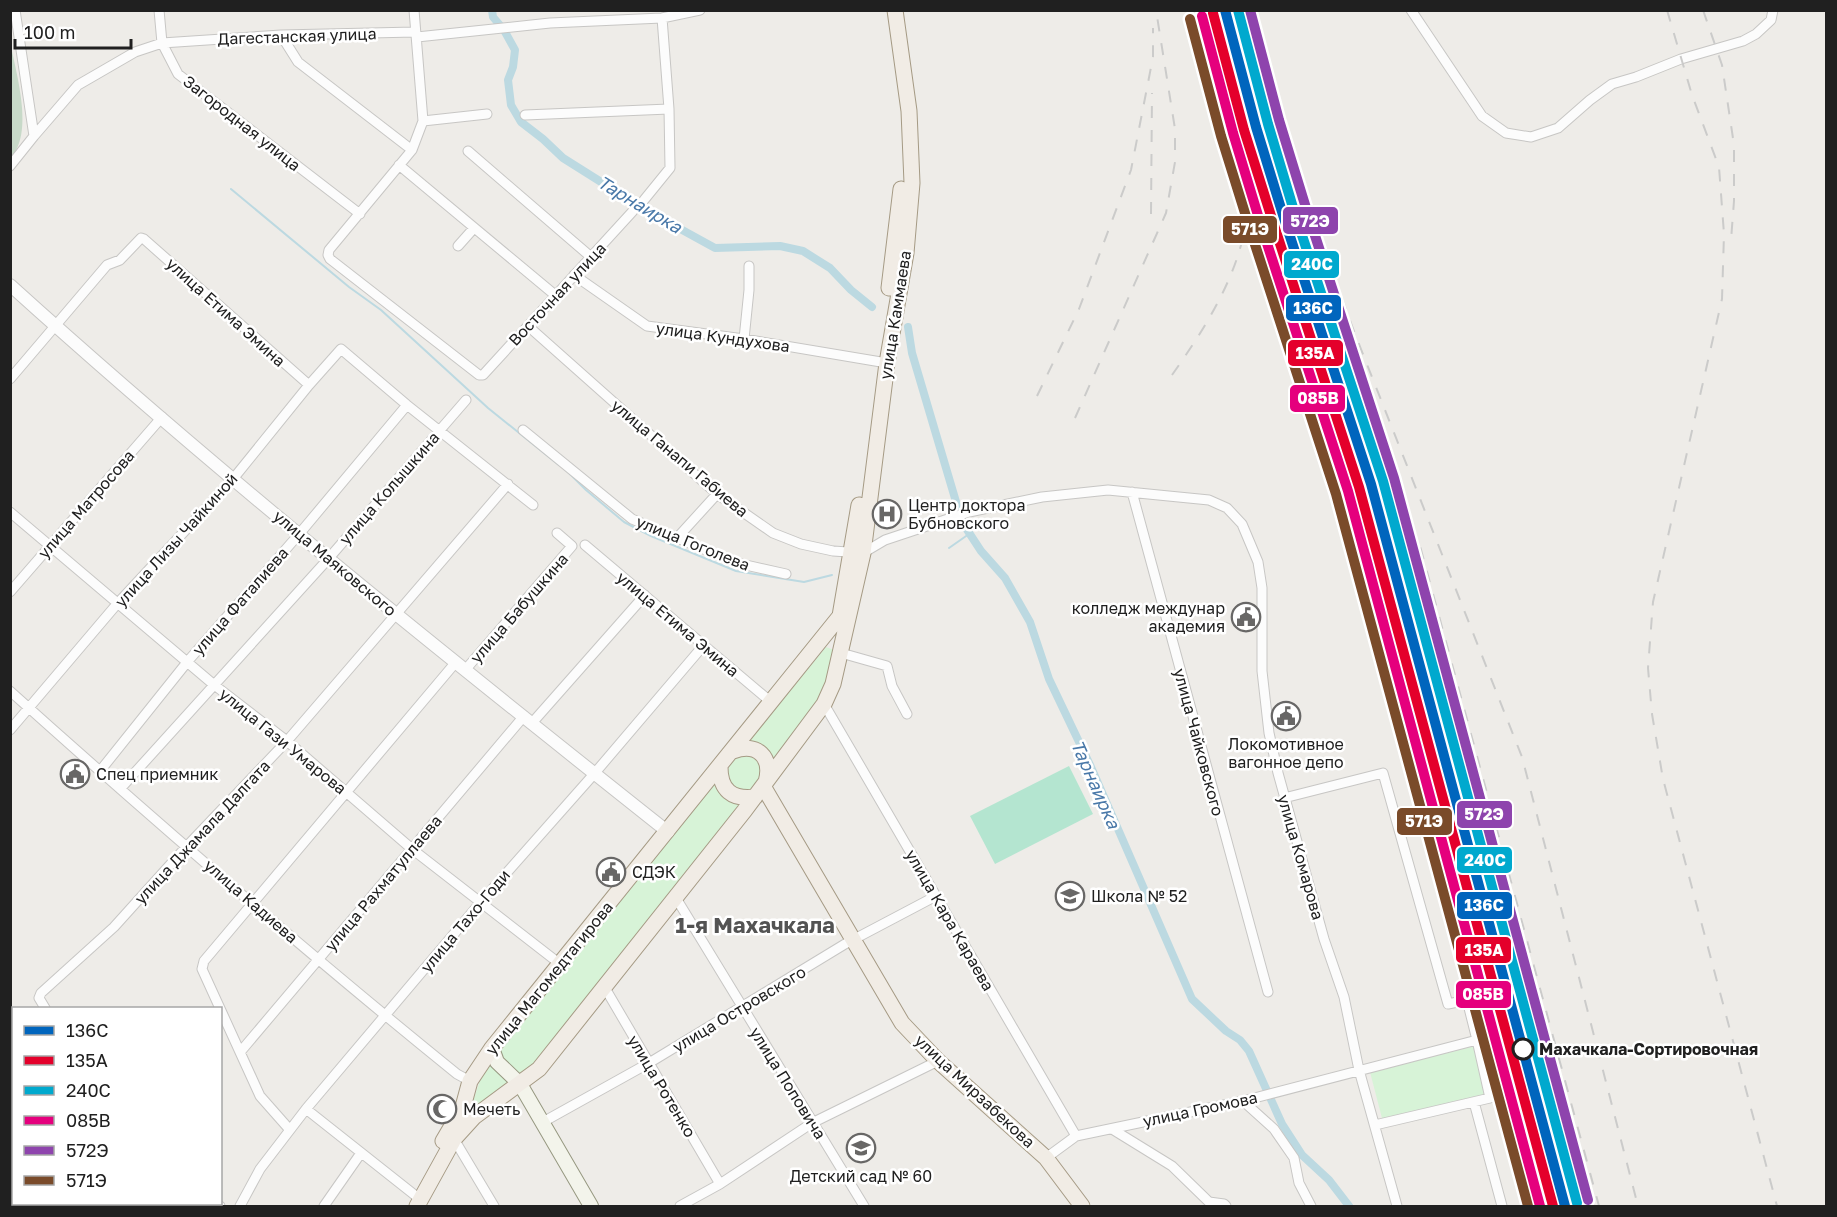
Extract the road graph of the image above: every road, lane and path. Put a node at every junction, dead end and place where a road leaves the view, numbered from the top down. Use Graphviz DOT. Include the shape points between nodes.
graph roads {
  1 [pos="15,10"];
  2 [pos="159,10"];
  3 [pos="414,10"];
  4 [pos="700,10"];
  5 [pos="886,10"];
  6 [pos="895,10"];
  7 [pos="1411,10"];
  8 [pos="1773,10"];
  9 [pos="663,18"];
  10 [pos="416,34"];
  11 [pos="281,35"];
  12 [pos="162,43"];
  13 [pos="669,109"];
  14 [pos="487,114"];
  15 [pos="525,115"];
  16 [pos="423,121"];
  17 [pos="34,136"];
  18 [pos="412,150"];
  19 [pos="468,151"];
  20 [pos="399,165"];
  21 [pos="10,166"];
  22 [pos="644,200"];
  23 [pos="633,211"];
  24 [pos="360,214"];
  25 [pos="474,228"];
  26 [pos="458,246"];
  27 [pos="591,257"];
  28 [pos="749,266"];
  29 [pos="574,275"];
  30 [pos="10,285"];
  31 [pos="555,296"];
  32 [pos="56,326"];
  33 [pos="528,326"];
  34 [pos="744,339"];
  35 [pos="882,363"];
  36 [pos="10,379"];
  37 [pos="309,385"];
  38 [pos="466,400"];
  39 [pos="407,405"];
  40 [pos="162,417"];
  41 [pos="439,430"];
  42 [pos="523,430"];
  43 [pos="232,478"];
  44 [pos="508,484"];
  45 [pos="1132,492"];
  46 [pos="717,494"];
  47 [pos="533,505"];
  48 [pos="10,512"];
  49 [pos="300,533"];
  50 [pos="557,533"];
  51 [pos="677,538"];
  52 [pos="585,545"];
  53 [pos="49,546"];
  54 [pos="858,552"];
  55 [pos="329,558"];
  56 [pos="786,574"];
  57 [pos="10,592"];
  58 [pos="645,596"];
  59 [pos="117,604"];
  60 [pos="397,614"];
  61 [pos="844,617"];
  62 [pos="704,646"];
  63 [pos="841,653"];
  64 [pos="188,661"];
  65 [pos="461,666"];
  66 [pos="213,684"];
  67 [pos="10,691"];
  68 [pos="771,702"];
  69 [pos="824,704"];
  70 [pos="30,708"];
  71 [pos="907,714"];
  72 [pos="528,719"];
  73 [pos="10,730"];
  74 [pos="286,741"];
  75 [pos="733,751"];
  76 [pos="720,767"];
  77 [pos="100,771"];
  78 [pos="594,774"];
  79 [pos="120,789"];
  80 [pos="760,790"];
  81 [pos="347,793"];
  82 [pos="1284,798"];
  83 [pos="668,832"];
  84 [pos="187,846"];
  85 [pos="412,849"];
  86 [pos="936,896"];
  87 [pos="676,898"];
  88 [pos="252,902"];
  89 [pos="480,903"];
  90 [pos="849,942"];
  91 [pos="319,959"];
  92 [pos="560,964"];
  93 [pos="605,988"];
  94 [pos="1268,992"];
  95 [pos="44,1007"];
  96 [pos="220,1007"];
  97 [pos="742,1008"];
  98 [pos="222,1011"];
  99 [pos="386,1016"];
  100 [pos="1477,1040"];
  101 [pos="492,1048"];
  102 [pos="241,1051"];
  103 [pos="649,1063"];
  104 [pos="935,1063"];
  105 [pos="1359,1070"];
  106 [pos="470,1081"];
  107 [pos="522,1082"];
  108 [pos="1243,1101"];
  109 [pos="1474,1102"];
  110 [pos="306,1109"];
  111 [pos="544,1121"];
  112 [pos="812,1123"];
  113 [pos="1375,1125"];
  114 [pos="1112,1129"];
  115 [pos="290,1130"];
  116 [pos="1077,1136"];
  117 [pos="454,1139"];
  118 [pos="361,1153"];
  119 [pos="1046,1158"];
  120 [pos="720,1184"];
  121 [pos="414,1202"];
  122 [pos="1209,1204"];
  123 [pos="240,1206"];
  124 [pos="324,1206"];
  125 [pos="494,1206"];
  126 [pos="591,1206"];
  127 [pos="597,1206"];
  128 [pos="680,1206"];
  129 [pos="864,1206"];
  130 [pos="1073,1206"];
  131 [pos="1083,1206"];
  132 [pos="1226,1206"];
  133 [pos="1311,1206"];
  134 [pos="1397,1206"];
  135 [pos="1502,1206"];
  1 -- 17 [label="street"];
  2 -- 12 [label="street, Загородная улица"];
  3 -- 10 [label="street"];
  4 -- 9 [label="street, Дагестанская улица"];
  5 -- 35 [label="main road, улица Каммаева" via="900,111 902,183"];
  6 -- 35 [label="main road, улица Каммаева" via="909,111 912,183 906,253"];
  7 -- 8 [label="street" via="1482,116 1506,133 1531,137 1558,128 1612,84 1743,41 1771,20"];
  9 -- 10 [label="street, Дагестанская улица"];
  9 -- 13 [label="street"];
  10 -- 11 [label="street, Дагестанская улица"];
  10 -- 16 [label="street"];
  11 -- 12 [label="street, Дагестанская улица"];
  11 -- 18 [label="street" via="298,62"];
  12 -- 17 [label="street, Дагестанская улица" via="135,52 78,85"];
  12 -- 24 [label="street, Загородная улица" via="178,74"];
  13 -- 15 [label="street"];
  13 -- 22 [label="street" via="670,168"];
  14 -- 16 [label="street"];
  16 -- 18 [label="street"];
  17 -- 21 [label="street, Дагестанская улица"];
  18 -- 20 [label="street"];
  19 -- 27 [label="street"];
  20 -- 24 [label="street"];
  20 -- 25 [label="street"];
  23 -- 27 [label="street, Восточная улица"];
  24 -- 33 [label="street, Восточная улица" via="329,250 330,259 479,375 486,373"];
  25 -- 26 [label="street"];
  25 -- 31 [label="street"];
  27 -- 29 [label="street, Восточная улица"];
  28 -- 34 [label="street"];
  29 -- 31 [label="street, Восточная улица"];
  29 -- 34 [label="street, улица Кундухова" via="646,326"];
  30 -- 32 [label="street, улица Маяковского"];
  31 -- 33 [label="street, Восточная улица"];
  32 -- 36 [label="street"];
  32 -- 37 [label="street, улица Етима Эмина" via="107,265 120,260 137,241 144,239"];
  32 -- 40 [label="street, улица Маяковского"];
  33 -- 46 [label="street, улица Ганапи Габиева"];
  34 -- 35 [label="street, улица Кундухова"];
  35 -- 54 [label="main road, улица Каммаева"];
  37 -- 39 [label="street, улица Лизы Чайкиной" via="341,349"];
  37 -- 43 [label="street, улица Лизы Чайкиной"];
  38 -- 41 [label="street, улица Колышкина"];
  39 -- 41 [label="street"];
  39 -- 49 [label="street, улица Фаталиева"];
  40 -- 43 [label="street, улица Маяковского"];
  40 -- 53 [label="street, улица Матросова"];
  41 -- 44 [label="street"];
  41 -- 55 [label="street, улица Колышкина"];
  42 -- 51 [label="street, улица Гоголева" via="632,519"];
  43 -- 49 [label="street, улица Маяковского"];
  43 -- 59 [label="street, улица Лизы Чайкиной"];
  44 -- 47 [label="street"];
  44 -- 60 [label="street, улица Джамала Далгата"];
  45 -- 54 [label="street" via="1108,490 1042,497 969,512"];
  45 -- 82 [label="street, улица Комарова" via="1209,500 1227,508 1242,524 1258,562 1262,588 1269,733"];
  45 -- 94 [label="street, улица Чайковского"];
  46 -- 51 [label="street"];
  46 -- 54 [label="street, улица Ганапи Габиева" via="773,533 801,544"];
  48 -- 53 [label="street, улица Гази Умарова"];
  49 -- 55 [label="street, улица Маяковского"];
  49 -- 64 [label="street, улица Фаталиева"];
  50 -- 65 [label="street, улица Бабушкина" via="572,546"];
  51 -- 56 [label="street, улица Гоголева" via="737,563"];
  52 -- 58 [label="street, улица Етима Эмина"];
  53 -- 57 [label="street, улица Матросова"];
  53 -- 59 [label="street, улица Гази Умарова"];
  54 -- 61 [label="main road, улица Каммаева"];
  55 -- 60 [label="street, улица Маяковского"];
  55 -- 66 [label="street, улица Колышкина"];
  58 -- 62 [label="street, улица Етима Эмина"];
  58 -- 72 [label="street, улица Рахматуллаева"];
  59 -- 64 [label="street, улица Гази Умарова"];
  59 -- 70 [label="street, улица Лизы Чайкиной"];
  60 -- 65 [label="street, улица Маяковского"];
  60 -- 74 [label="street, улица Джамала Далгата"];
  61 -- 63 [label="main road"];
  61 -- 68 [label="main road"];
  62 -- 68 [label="street, улица Етима Эмина"];
  62 -- 78 [label="street, улица Тахо-Годи"];
  63 -- 69 [label="main road"];
  63 -- 71 [label="street" via="887,666 892,686"];
  64 -- 66 [label="street, улица Гази Умарова"];
  64 -- 77 [label="street, улица Фаталиева"];
  65 -- 72 [label="street, улица Маяковского"];
  65 -- 81 [label="street, улица Бабушкина"];
  66 -- 74 [label="street, улица Гази Умарова"];
  66 -- 79 [label="street, улица Колышкина"];
  67 -- 70 [label="street, улица Кадиева"];
  68 -- 75 [label="main road"];
  69 -- 80 [label="main road"];
  69 -- 86 [label="street, улица Кара Караева"];
  70 -- 73 [label="street, улица Лизы Чайкиной"];
  70 -- 77 [label="street, улица Кадиева"];
  72 -- 78 [label="street, улица Маяковского"];
  72 -- 85 [label="street, улица Рахматуллаева"];
  74 -- 81 [label="street, улица Гази Умарова"];
  74 -- 84 [label="street, улица Джамала Далгата"];
  75 -- 76 [label="main road"];
  75 -- 80 [label="main road" via="752,748 761,753 769,772"];
  76 -- 80 [label="main road" via="720,778 733,796 744,799"];
  76 -- 83 [label="main road, улица Магомедтагирова"];
  77 -- 79 [label="street, улица Кадиева"];
  78 -- 83 [label="street, улица Маяковского"];
  78 -- 89 [label="street, улица Тахо-Годи"];
  79 -- 84 [label="street, улица Кадиева"];
  80 -- 87 [label="main road"];
  80 -- 90 [label="main road, улица Мирзабекова"];
  81 -- 85 [label="street, улица Гази Умарова"];
  81 -- 88 [label="street, улица Бабушкина"];
  82 -- 100 [label="street" via="1383,772 1448,1004 1467,1000"];
  82 -- 105 [label="street, улица Комарова" via="1344,997"];
  83 -- 92 [label="main road, улица Магомедтагирова"];
  84 -- 88 [label="street, улица Кадиева"];
  84 -- 95 [label="street, улица Джамала Далгата" via="114,927 41,993 39,998"];
  85 -- 89 [label="street, улица Гази Умарова"];
  85 -- 91 [label="street, улица Рахматуллаева"];
  86 -- 90 [label="street, улица Островского"];
  86 -- 116 [label="street, улица Кара Караева"];
  87 -- 93 [label="main road"];
  87 -- 97 [label="street, улица Поповича"];
  88 -- 91 [label="street, улица Кадиева"];
  88 -- 96 [label="street, улица Бабушкина" via="204,961 202,969"];
  89 -- 92 [label="street, улица Гази Умарова"];
  89 -- 99 [label="street, улица Тахо-Годи"];
  90 -- 97 [label="street, улица Островского"];
  90 -- 104 [label="main road, улица Мирзабекова" via="896,1028"];
  91 -- 99 [label="street, улица Кадиева"];
  91 -- 102 [label="street, улица Рахматуллаева"];
  92 -- 101 [label="main road, улица Магомедтагирова"];
  93 -- 103 [label="street, улица Ротенко"];
  93 -- 107 [label="main road" via="539,1069"];
  97 -- 103 [label="street, улица Островского"];
  97 -- 112 [label="street, улица Поповича"];
  98 -- 102 [label="street, улица Бабушкина"];
  99 -- 106 [label="street, улица Кадиева"];
  99 -- 110 [label="street, улица Тахо-Годи"];
  100 -- 105 [label="street, улица Громова"];
  100 -- 109 [label="street" via="1490,1098"];
  101 -- 106 [label="main road, улица Магомедтагирова"];
  101 -- 107 [label="main road" via="497,1062"];
  102 -- 115 [label="street, улица Бабушкина" via="260,1096"];
  103 -- 111 [label="street, улица Островского"];
  103 -- 120 [label="street, улица Ротенко"];
  104 -- 112 [label="street"];
  104 -- 119 [label="main road, улица Мирзабекова"];
  104 -- 130 [label="main road, улица Мирзабекова" via="1041,1163"];
  105 -- 108 [label="street, улица Громова"];
  105 -- 113 [label="street, улица Комарова"];
  106 -- 121 [label="main road, улица Магомедтагирова" via="463,1107"];
  107 -- 111 [label="main road"];
  107 -- 117 [label="main road" via="474,1117"];
  108 -- 114 [label="street, улица Громова"];
  108 -- 133 [label="street" via="1274,1129 1294,1158 1299,1183"];
  109 -- 113 [label="street"];
  109 -- 135 [label="street"];
  110 -- 115 [label="street, улица Тахо-Годи"];
  110 -- 118 [label="street"];
  111 -- 126 [label="main road"];
  111 -- 127 [label="main road"];
  112 -- 120 [label="street"];
  112 -- 129 [label="street, улица Поповича"];
  113 -- 134 [label="street, улица Комарова"];
  114 -- 116 [label="street, улица Громова"];
  114 -- 122 [label="street" via="1172,1166"];
  115 -- 123 [label="street, улица Тахо-Годи" via="260,1169"];
  116 -- 119 [label="street, улица Громова"];
  117 -- 121 [label="main road"];
  117 -- 125 [label="street"];
  118 -- 121 [label="street"];
  118 -- 124 [label="street"];
  119 -- 131 [label="main road, улица Мирзабекова"];
  120 -- 128 [label="street"];
  122 -- 132 [label="street"];
}
